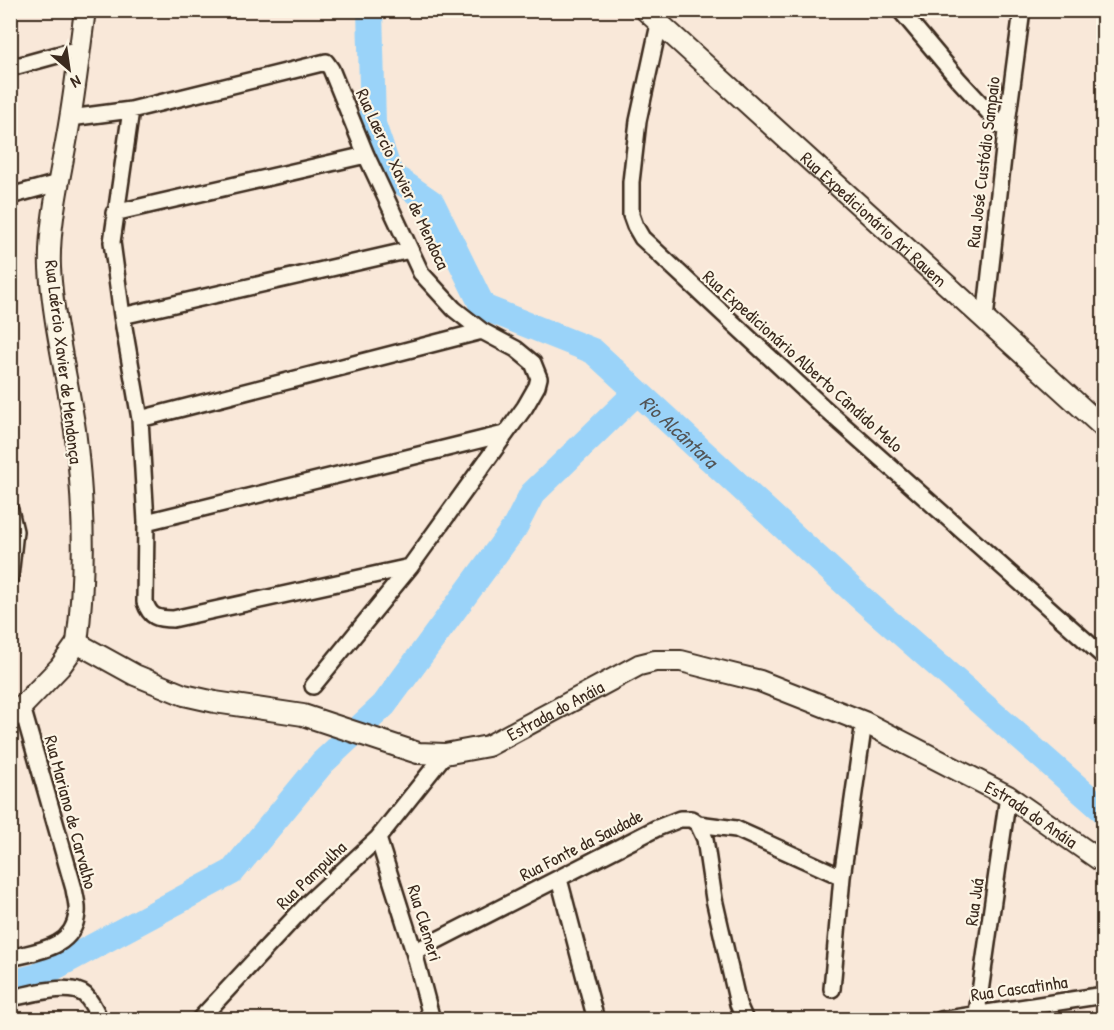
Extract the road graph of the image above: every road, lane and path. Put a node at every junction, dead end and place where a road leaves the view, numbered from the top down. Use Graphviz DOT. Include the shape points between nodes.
graph roads {
  1 [pos="85,10"];
  2 [pos="900,10"];
  3 [pos="1022,10"];
  4 [pos="652,17"];
  5 [pos="79,49"];
  6 [pos="10,68"];
  7 [pos="131,110"];
  8 [pos="70,118"];
  9 [pos="1006,131"];
  10 [pos="366,155"];
  11 [pos="58,183"];
  12 [pos="10,196"];
  13 [pos="114,213"];
  14 [pos="410,250"];
  15 [pos="122,316"];
  16 [pos="985,319"];
  17 [pos="482,331"];
  18 [pos="140,419"];
  19 [pos="1104,428"];
  20 [pos="504,434"];
  21 [pos="10,510"];
  22 [pos="146,522"];
  23 [pos="410,567"];
  24 [pos="10,577"];
  25 [pos="78,644"];
  26 [pos="1104,657"];
  27 [pos="313,686"];
  28 [pos="16,709"];
  29 [pos="864,722"];
  30 [pos="445,754"];
  31 [pos="1008,796"];
  32 [pos="698,824"];
  33 [pos="378,838"];
  34 [pos="1104,863"];
  35 [pos="842,877"];
  36 [pos="559,879"];
  37 [pos="414,952"];
  38 [pos="10,958"];
  39 [pos="832,989"];
  40 [pos="1104,995"];
  41 [pos="10,998"];
  42 [pos="977,1013"];
  43 [pos="100,1020"];
  44 [pos="199,1020"];
  45 [pos="432,1020"];
  46 [pos="596,1020"];
  47 [pos="745,1020"];
  48 [pos="941,1020"];
  1 -- 5 [label="street, Rua Laércio Xavier de Mendonça"];
  2 -- 9 [label="street"];
  3 -- 9 [label="street, Rua José Custódio Sampaio"];
  4 -- 16 [label="street, Rua Expedicionário Ari Rauem"];
  4 -- 26 [label="street, Rua Expedicionário Alberto Cândido Melo" via="631,182 632,215 642,238 823,407"];
  5 -- 6 [label="street"];
  5 -- 8 [label="street, Rua Laércio Xavier de Mendonça"];
  7 -- 8 [label="street, Rua Laercio Xavier de Mendoca"];
  7 -- 10 [label="street, Rua Laercio Xavier de Mendoca" via="326,62"];
  7 -- 13 [label="street"];
  8 -- 11 [label="street, Rua Laércio Xavier de Mendonça"];
  9 -- 16 [label="street, Rua José Custódio Sampaio"];
  10 -- 13 [label="street"];
  10 -- 14 [label="street, Rua Laercio Xavier de Mendoca"];
  11 -- 12 [label="street"];
  11 -- 25 [label="street, Rua Laércio Xavier de Mendonça" via="50,268 83,512"];
  13 -- 15 [label="street" via="112,242"];
  14 -- 15 [label="street"];
  14 -- 17 [label="street, Rua Laercio Xavier de Mendoca" via="421,273 436,291"];
  15 -- 18 [label="street"];
  16 -- 19 [label="street, Rua Expedicionário Ari Rauem"];
  17 -- 18 [label="street"];
  17 -- 20 [label="street, Rua Laercio Xavier de Mendoca" via="525,355 539,378 525,407"];
  18 -- 22 [label="street"];
  20 -- 22 [label="street"];
  20 -- 23 [label="street, Rua Laercio Xavier de Mendoca"];
  21 -- 24 [label="street" via="15,531"];
  22 -- 23 [label="street" via="145,602 152,616 159,619"];
  23 -- 27 [label="street, Rua Laercio Xavier de Mendoca"];
  25 -- 28 [label="street"];
  25 -- 30 [label="street, Estrada do Anáia" via="135,675 184,695 303,715 418,753"];
  28 -- 38 [label="street, Rua Mariano de Carvalho" via="74,889 77,913 63,941"];
  29 -- 30 [label="street, Estrada do Anáia" via="760,681 681,661 655,661 639,665 488,746"];
  29 -- 31 [label="street, Estrada do Anáia"];
  29 -- 35 [label="street"];
  30 -- 33 [label="street, Rua Pampulha"];
  31 -- 34 [label="street, Estrada do Anáia"];
  31 -- 42 [label="street, Rua Juá"];
  32 -- 35 [label="street, Rua Fonte da Saudade" via="736,829"];
  32 -- 36 [label="street, Rua Fonte da Saudade" via="680,819 657,828"];
  32 -- 47 [label="street" via="705,839 714,899"];
  33 -- 37 [label="street, Rua Clemeri"];
  33 -- 44 [label="street, Rua Pampulha" via="309,902"];
  35 -- 39 [label="street"];
  36 -- 37 [label="street, Rua Fonte da Saudade"];
  36 -- 46 [label="street"];
  37 -- 45 [label="street, Rua Clemeri"];
  40 -- 42 [label="street, Rua Cascatinha"];
  41 -- 43 [label="street" via="75,990 90,1001"];
  42 -- 48 [label="street, Rua Cascatinha"];
}
